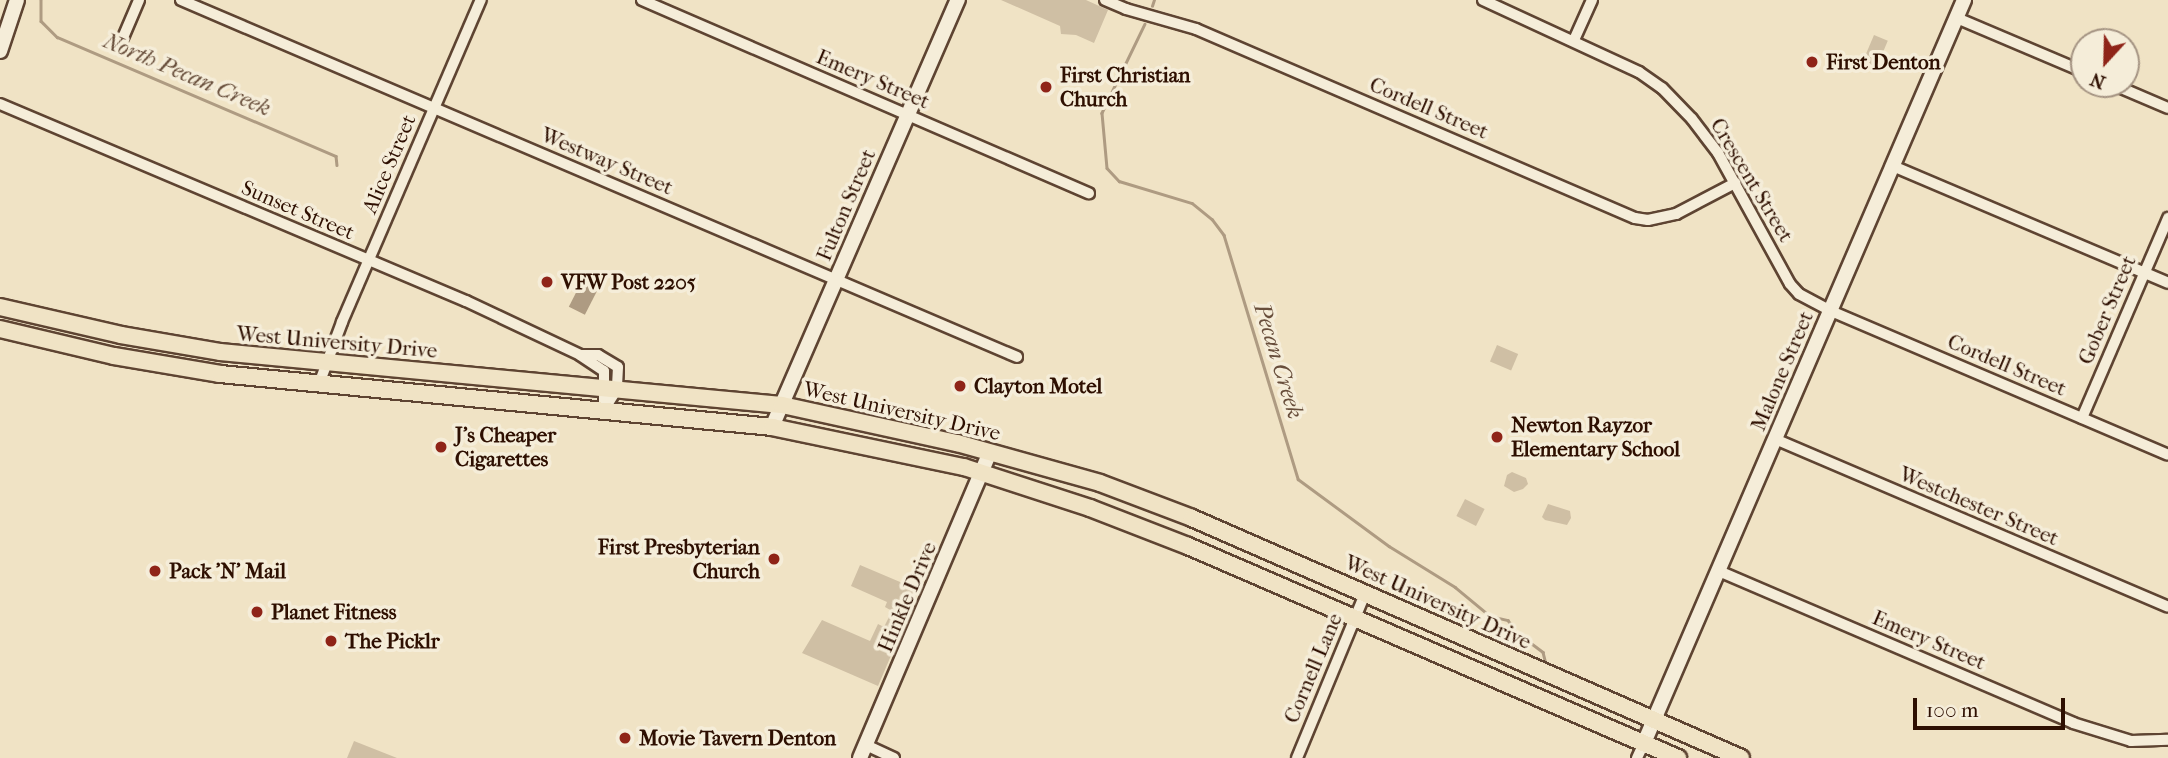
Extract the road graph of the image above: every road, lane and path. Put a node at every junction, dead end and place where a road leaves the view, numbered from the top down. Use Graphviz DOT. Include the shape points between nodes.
graph roads {
  1 [pos="17,0"];
  2 [pos="139,0"];
  3 [pos="181,0"];
  4 [pos="481,0"];
  5 [pos="642,0"];
  6 [pos="958,0"];
  7 [pos="1105,0"];
  8 [pos="1483,0"];
  9 [pos="1592,0"];
  10 [pos="1964,0"];
  11 [pos="1957,18"];
  12 [pos="1574,40"];
  13 [pos="119,47"];
  14 [pos="0,51"];
  15 [pos="2070,66"];
  16 [pos="2140,96"];
  17 [pos="0,104"];
  18 [pos="435,107"];
  19 [pos="2168,108"];
  20 [pos="908,115"];
  21 [pos="1893,166"];
  22 [pos="1735,183"];
  23 [pos="1089,193"];
  24 [pos="2168,218"];
  25 [pos="369,261"];
  26 [pos="2144,273"];
  27 [pos="836,281"];
  28 [pos="2168,283"];
  29 [pos="0,307"];
  30 [pos="1831,311"];
  31 [pos="0,330"];
  32 [pos="1017,357"];
  33 [pos="326,364"];
  34 [pos="319,384"];
  35 [pos="611,388"];
  36 [pos="782,405"];
  37 [pos="604,411"];
  38 [pos="2082,418"];
  39 [pos="772,427"];
  40 [pos="1775,439"];
  41 [pos="990,452"];
  42 [pos="2168,455"];
  43 [pos="982,472"];
  44 [pos="1719,571"];
  45 [pos="1365,594"];
  46 [pos="2168,607"];
  47 [pos="1355,619"];
  48 [pos="1654,720"];
  49 [pos="2168,740"];
  50 [pos="1641,750"];
  51 [pos="863,751"];
  52 [pos="894,758"];
  53 [pos="1297,758"];
  54 [pos="1678,758"];
  55 [pos="1741,758"];
  1 -- 14 [label="street"];
  2 -- 13 [label="street"];
  3 -- 18 [label="street, Westway Street"];
  4 -- 18 [label="street, Alice Street"];
  5 -- 20 [label="street, Emery Street"];
  6 -- 20 [label="street, Fulton Street"];
  7 -- 22 [label="street, Cordell Street" via="1196,29 1635,218 1676,214"];
  8 -- 12 [label="street, Crescent Street"];
  9 -- 12 [label="street"];
  10 -- 11 [label="street, Malone Street"];
  11 -- 15 [label="street"];
  11 -- 21 [label="street, Malone Street"];
  12 -- 22 [label="street, Crescent Street" via="1662,88 1701,130"];
  16 -- 19 [label="street"];
  17 -- 25 [label="street, Sunset Street"];
  18 -- 25 [label="street, Alice Street"];
  18 -- 27 [label="street, Westway Street"];
  20 -- 23 [label="street, Emery Street"];
  20 -- 27 [label="street, Fulton Street"];
  21 -- 26 [label="street"];
  21 -- 30 [label="street, Malone Street"];
  22 -- 30 [label="street, Crescent Street" via="1790,284"];
  24 -- 26 [label="street, Gober Street"];
  25 -- 33 [label="street, Alice Street"];
  25 -- 35 [label="street, Sunset Street" via="580,355 598,355 618,368"];
  26 -- 28 [label="street"];
  26 -- 38 [label="street, Gober Street"];
  27 -- 32 [label="street, Westway Street"];
  27 -- 36 [label="street, Fulton Street"];
  29 -- 33 [label="main road, West University Drive" via="138,338"];
  30 -- 38 [label="street, Cordell Street"];
  30 -- 40 [label="street, Malone Street"];
  31 -- 34 [label="main road, West University Drive" via="154,363"];
  33 -- 34 [label="street, Alice Street"];
  33 -- 35 [label="main road, West University Drive"];
  34 -- 37 [label="main road, West University Drive"];
  35 -- 36 [label="main road, West University Drive"];
  35 -- 37 [label="street"];
  36 -- 39 [label="street, Fulton Street"];
  36 -- 41 [label="main road, West University Drive"];
  37 -- 39 [label="main road, West University Drive"];
  38 -- 42 [label="street, Cordell Street"];
  39 -- 43 [label="main road, West University Drive"];
  40 -- 44 [label="street, Malone Street"];
  40 -- 46 [label="street, Westchester Street"];
  41 -- 43 [label="street, Hinkle Drive"];
  41 -- 45 [label="main road, West University Drive" via="1126,492"];
  43 -- 47 [label="main road, West University Drive" via="1188,546"];
  43 -- 51 [label="street, Hinkle Drive"];
  44 -- 48 [label="street, Malone Street"];
  44 -- 49 [label="street, Emery Street" via="2073,723 2131,741"];
  45 -- 47 [label="street, Cornell Lane"];
  45 -- 48 [label="main road, West University Drive"];
  47 -- 50 [label="main road, West University Drive"];
  47 -- 53 [label="street, Cornell Lane"];
  48 -- 50 [label="street, Malone Street"];
  48 -- 55 [label="main road, West University Drive"];
  50 -- 54 [label="main road, West University Drive"];
  51 -- 52 [label="street"];
}
